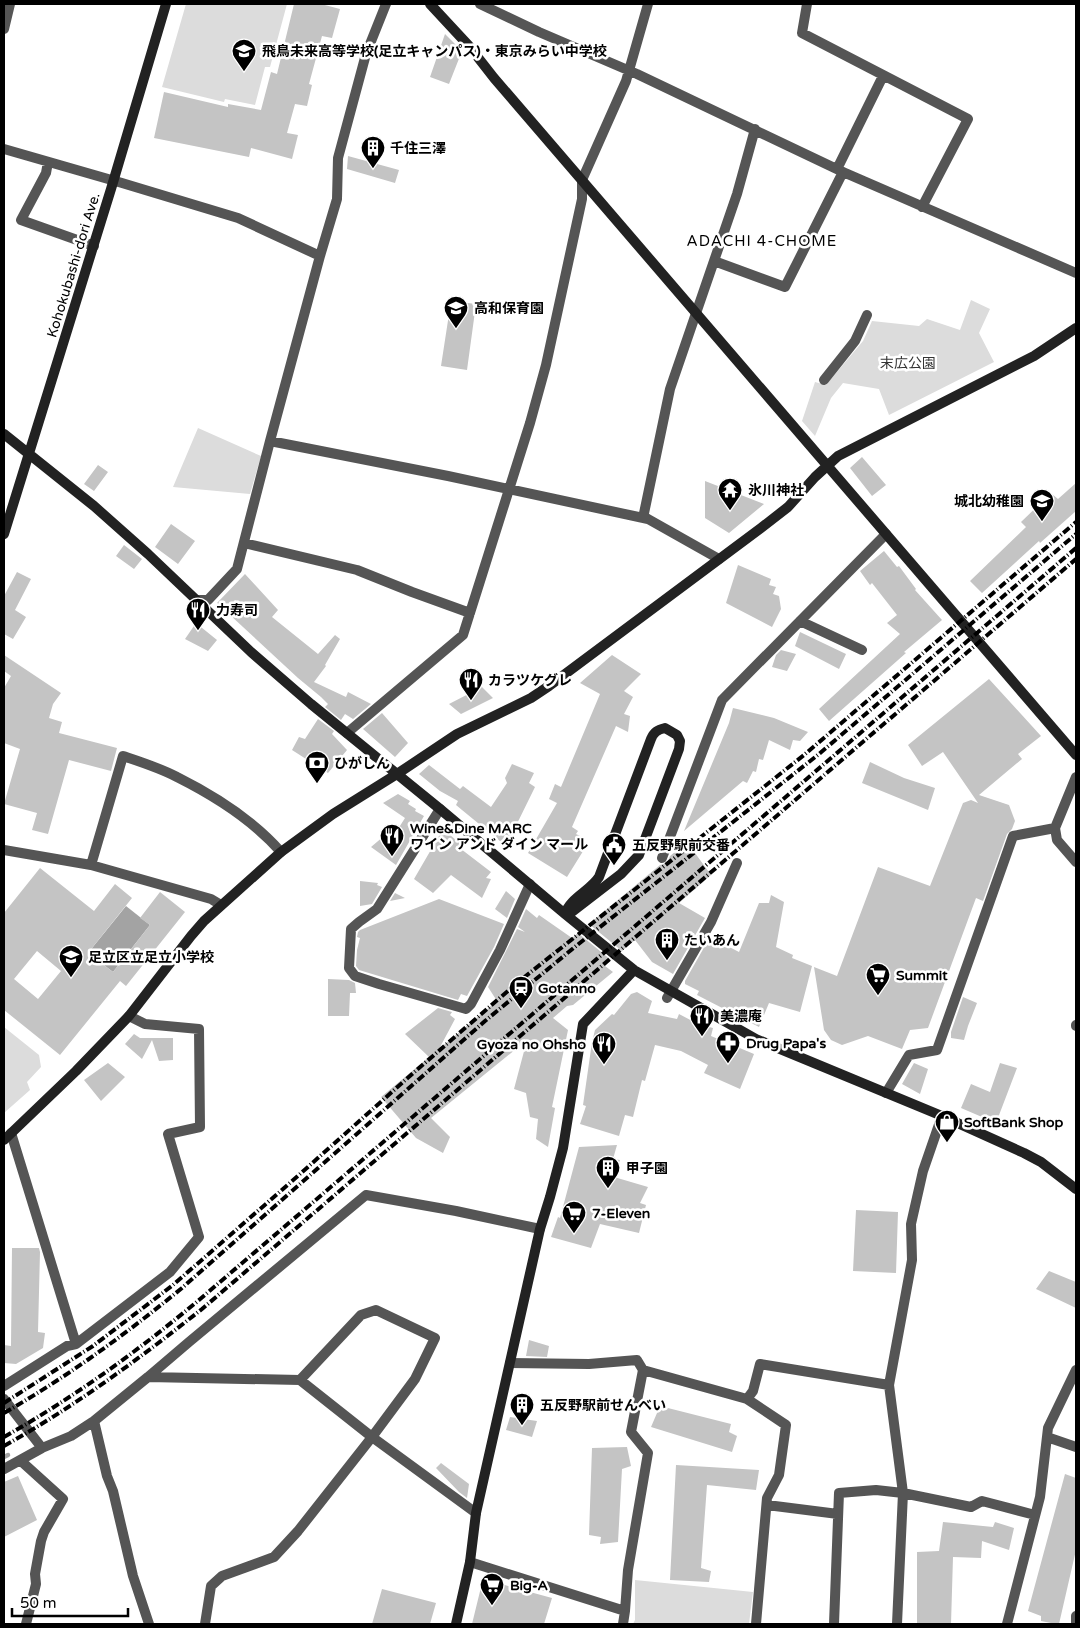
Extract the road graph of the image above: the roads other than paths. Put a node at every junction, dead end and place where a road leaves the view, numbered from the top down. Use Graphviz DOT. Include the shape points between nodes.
graph roads {
  1 [pos="10,4"];
  2 [pos="166,4"];
  3 [pos="386,4"];
  4 [pos="430,4"];
  5 [pos="480,4"];
  6 [pos="648,4"];
  7 [pos="807,4"];
  8 [pos="4,29"];
  9 [pos="629,70"];
  10 [pos="883,76"];
  11 [pos="755,129"];
  12 [pos="4,149"];
  13 [pos="48,162"];
  14 [pos="840,170"];
  15 [pos="114,180"];
  16 [pos="582,180"];
  17 [pos="922,207"];
  18 [pos="94,246"];
  19 [pos="320,256"];
  20 [pos="714,261"];
  21 [pos="1076,273"];
  22 [pos="696,312"];
  23 [pos="868,315"];
  24 [pos="1076,328"];
  25 [pos="824,380"];
  26 [pos="4,434"];
  27 [pos="270,441"];
  28 [pos="29,453"];
  29 [pos="827,465"];
  30 [pos="510,489"];
  31 [pos="643,518"];
  32 [pos="4,534"];
  33 [pos="886,534"];
  34 [pos="244,543"];
  35 [pos="719,559"];
  36 [pos="197,600"];
  37 [pos="470,613"];
  38 [pos="800,621"];
  39 [pos="862,650"];
  40 [pos="347,733"];
  41 [pos="1076,754"];
  42 [pos="398,774"];
  43 [pos="1076,777"];
  44 [pos="440,808"];
  45 [pos="1056,828"];
  46 [pos="4,850"];
  47 [pos="280,852"];
  48 [pos="662,858"];
  49 [pos="1076,862"];
  50 [pos="737,864"];
  51 [pos="90,865"];
  52 [pos="530,884"];
  53 [pos="221,905"];
  54 [pos="565,914"];
  55 [pos="634,970"];
  56 [pos="669,994"];
  57 [pos="129,1016"];
  58 [pos="886,1094"];
  59 [pos="942,1116"];
  60 [pos="8,1136"];
  61 [pos="1076,1189"];
  62 [pos="540,1229"];
  63 [pos="76,1344"];
  64 [pos="510,1364"];
  65 [pos="642,1370"];
  66 [pos="1076,1370"];
  67 [pos="148,1377"];
  68 [pos="300,1380"];
  69 [pos="888,1385"];
  70 [pos="4,1386"];
  71 [pos="4,1399"];
  72 [pos="747,1399"];
  73 [pos="94,1421"];
  74 [pos="372,1437"];
  75 [pos="1047,1437"];
  76 [pos="42,1448"];
  77 [pos="1076,1448"];
  78 [pos="21,1461"];
  79 [pos="4,1469"];
  80 [pos="903,1493"];
  81 [pos="767,1505"];
  82 [pos="476,1513"];
  83 [pos="838,1514"];
  84 [pos="1035,1515"];
  85 [pos="470,1562"];
  86 [pos="625,1611"];
  87 [pos="1076,1616"];
  88 [pos="26,1624"];
  89 [pos="149,1624"];
  90 [pos="205,1624"];
  91 [pos="456,1624"];
  92 [pos="624,1624"];
  93 [pos="756,1624"];
  94 [pos="834,1624"];
  95 [pos="898,1624"];
  96 [pos="1007,1624"];
  97 [pos="1076,1624"];
  1 -- 8 [label="street"];
  2 -- 15 [label="street, Kohokubashi-dori Ave."];
  3 -- 19 [label="street" via="366,54 338,158 337,199"];
  4 -- 16 [label="street"];
  5 -- 9 [label="street"];
  6 -- 9 [label="street"];
  7 -- 10 [label="street" via="802,33"];
  9 -- 11 [label="street"];
  9 -- 16 [label="street"];
  10 -- 14 [label="street"];
  10 -- 17 [label="street" via="968,119"];
  11 -- 14 [label="street"];
  11 -- 20 [label="street"];
  12 -- 13 [label="street"];
  13 -- 15 [label="street"];
  13 -- 18 [label="street" via="46,173 21,220"];
  14 -- 17 [label="street"];
  14 -- 20 [label="street" via="785,287"];
  15 -- 18 [label="street, Kohokubashi-dori Ave."];
  15 -- 19 [label="street" via="238,218"];
  16 -- 22 [label="street"];
  16 -- 30 [label="street" via="582,199 546,365"];
  17 -- 21 [label="street"];
  18 -- 28 [label="street, Kohokubashi-dori Ave."];
  19 -- 27 [label="street"];
  20 -- 22 [label="street"];
  22 -- 29 [label="street"];
  22 -- 31 [label="street" via="670,389"];
  23 -- 25 [label="street" via="855,341"];
  24 -- 29 [label="street" via="1034,356 838,456"];
  26 -- 28 [label="street"];
  27 -- 30 [label="street"];
  27 -- 34 [label="street"];
  28 -- 32 [label="street, Kohokubashi-dori Ave."];
  28 -- 36 [label="street" via="94,506"];
  29 -- 33 [label="street"];
  29 -- 35 [label="street" via="788,507"];
  30 -- 31 [label="street"];
  30 -- 37 [label="street"];
  31 -- 35 [label="street"];
  33 -- 38 [label="street"];
  33 -- 41 [label="street"];
  34 -- 36 [label="street" via="237,569 208,600"];
  34 -- 37 [label="street" via="357,570"];
  35 -- 42 [label="street" via="549,686 457,734"];
  36 -- 40 [label="street" via="250,652"];
  37 -- 40 [label="street" via="463,635"];
  38 -- 39 [label="street"];
  38 -- 48 [label="street" via="722,700"];
  40 -- 42 [label="street"];
  42 -- 44 [label="street"];
  42 -- 47 [label="street"];
  43 -- 45 [label="street"];
  44 -- 52 [label="street"];
  44 -- 52 [label="street" via="377,909 351,929 349,968 355,976 466,1009 500,950"];
  45 -- 49 [label="street" via="1057,840"];
  45 -- 58 [label="street" via="1013,836 937,1050 909,1055"];
  46 -- 51 [label="street"];
  47 -- 51 [label="street" via="243,816 177,776 123,756"];
  47 -- 53 [label="street"];
  50 -- 56 [label="street" via="712,922"];
  51 -- 53 [label="street" via="211,899"];
  52 -- 54 [label="street"];
  53 -- 57 [label="street" via="191,936"];
  54 -- 54 [label="street" via="567,907 599,877 654,732 665,728 673,731 678,735 679,749 639,855 621,874"];
  54 -- 55 [label="street"];
  55 -- 56 [label="street"];
  55 -- 62 [label="street" via="583,1024 563,1148"];
  56 -- 58 [label="street" via="756,1039"];
  57 -- 60 [label="street"];
  57 -- 63 [label="street" via="145,1024 199,1029 200,1127 168,1134 199,1237 170,1272"];
  58 -- 59 [label="street"];
  59 -- 61 [label="street" via="1024,1152"];
  59 -- 69 [label="street" via="923,1171 911,1224 912,1260"];
  60 -- 63 [label="street"];
  62 -- 64 [label="street"];
  62 -- 67 [label="street" via="366,1195"];
  63 -- 70 [label="street" via="67,1346"];
  64 -- 65 [label="street" via="637,1360"];
  64 -- 82 [label="street"];
  65 -- 72 [label="street"];
  65 -- 86 [label="street" via="631,1432 648,1453 628,1570"];
  66 -- 75 [label="street" via="1048,1428"];
  67 -- 68 [label="street"];
  67 -- 73 [label="street"];
  68 -- 74 [label="street"];
  68 -- 74 [label="street" via="367,1312 376,1310 435,1338 415,1379"];
  69 -- 72 [label="street" via="760,1364 753,1391"];
  69 -- 80 [label="street"];
  71 -- 76 [label="street"];
  72 -- 81 [label="street" via="786,1425 779,1475"];
  73 -- 76 [label="street" via="71,1436"];
  73 -- 89 [label="street" via="133,1576"];
  74 -- 82 [label="street"];
  74 -- 90 [label="street" via="274,1557 222,1576 211,1586"];
  75 -- 77 [label="street"];
  75 -- 84 [label="street"];
  76 -- 78 [label="street"];
  78 -- 79 [label="street"];
  78 -- 88 [label="street" via="63,1499 41,1541 36,1584"];
  80 -- 83 [label="street" via="876,1490 839,1493"];
  80 -- 84 [label="street" via="971,1507 982,1501"];
  80 -- 95 [label="street"];
  81 -- 83 [label="street"];
  81 -- 93 [label="street"];
  82 -- 85 [label="street"];
  83 -- 94 [label="street"];
  84 -- 96 [label="street"];
  85 -- 86 [label="street"];
  85 -- 91 [label="street"];
  86 -- 92 [label="street"];
  87 -- 97 [label="street"];
}
